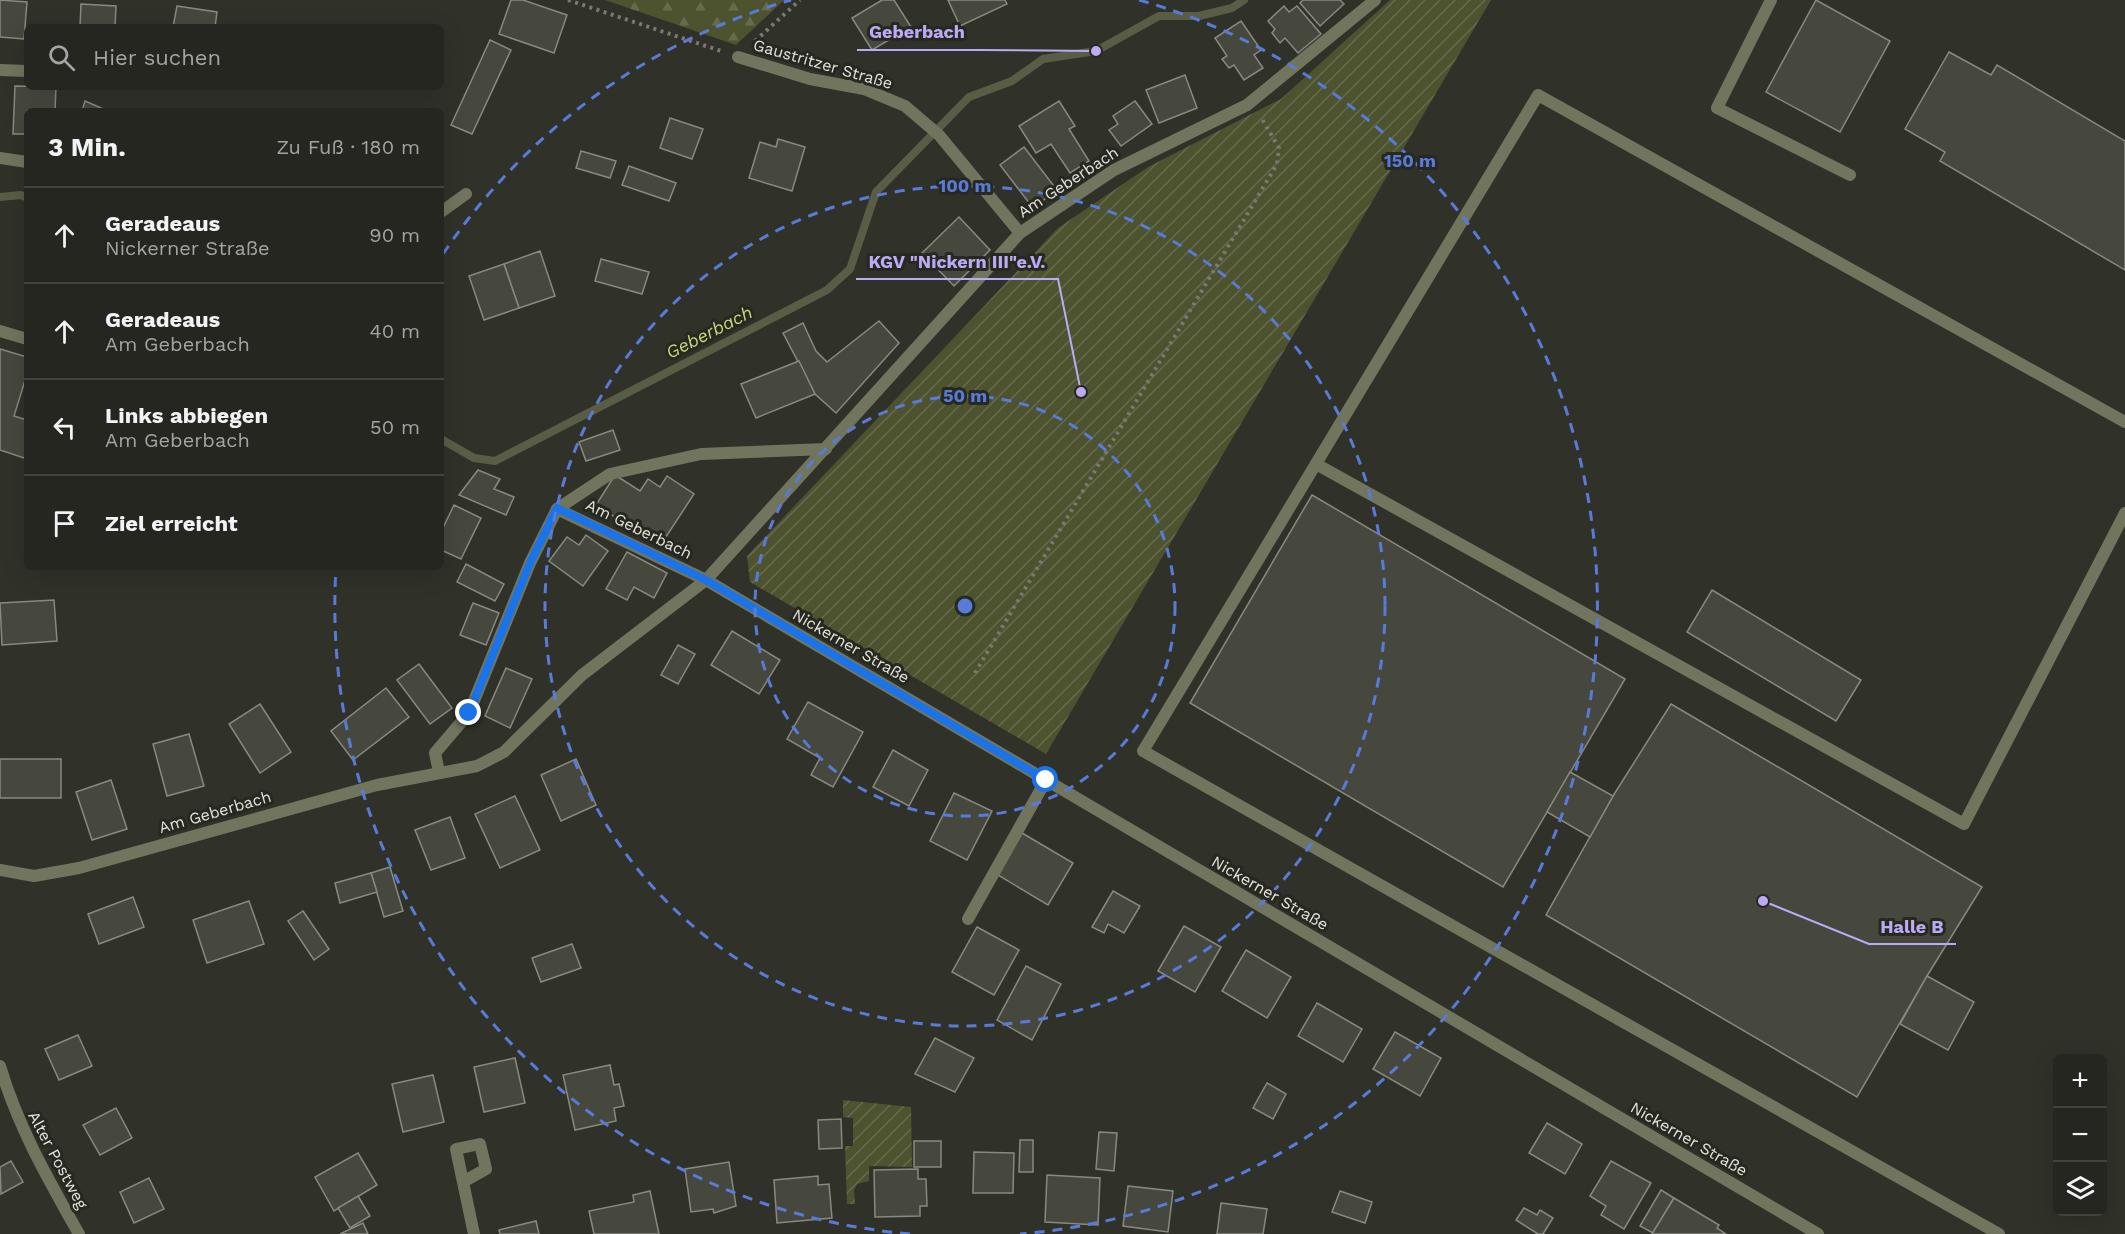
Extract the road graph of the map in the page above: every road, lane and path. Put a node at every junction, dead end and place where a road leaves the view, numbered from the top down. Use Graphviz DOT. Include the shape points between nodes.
graph roads {
  1 [pos="568,0"];
  2 [pos="800,0"];
  3 [pos="1375,0"];
  4 [pos="1771,0"];
  5 [pos="738,57"];
  6 [pos="0,70"];
  7 [pos="24,71"];
  8 [pos="1247,105"];
  9 [pos="0,158"];
  10 [pos="24,162"];
  11 [pos="1850,175"];
  12 [pos="466,194"];
  13 [pos="444,210"];
  14 [pos="1020,233"];
  15 [pos="0,331"];
  16 [pos="24,338"];
  17 [pos="2125,422"];
  18 [pos="826,449"];
  19 [pos="1316,464"];
  20 [pos="557,508"];
  21 [pos="2125,513"];
  22 [pos="706,580"];
  23 [pos="975,673"];
  24 [pos="439,772"];
  25 [pos="1046,780"];
  26 [pos="0,870"];
  27 [pos="968,919"];
  28 [pos="0,1066"];
  29 [pos="463,1182"];
  30 [pos="79,1234"];
  31 [pos="474,1234"];
  32 [pos="1818,1234"];
  33 [pos="1999,1234"];
  1 -- 5 [label="path, Gaustritzer Straße"];
  2 -- 5 [label="path"];
  3 -- 8 [label="street, Am Geberbach"];
  4 -- 11 [label="street" via="1716,108"];
  5 -- 14 [label="street, Gaustritzer Straße" via="810,79 864,89 905,106 939,135"];
  6 -- 7 [label="street"];
  8 -- 14 [label="street, Am Geberbach" via="1114,170"];
  8 -- 23 [label="path" via="1269,127 1279,148 1277,164"];
  9 -- 10 [label="street"];
  12 -- 13 [label="street"];
  14 -- 18 [label="street, Am Geberbach"];
  15 -- 16 [label="street"];
  17 -- 19 [label="street" via="1538,95"];
  18 -- 20 [label="street, Am Geberbach" via="701,454 610,474"];
  18 -- 22 [label="street, Am Geberbach"];
  19 -- 21 [label="street" via="1964,824"];
  19 -- 33 [label="street" via="1143,751"];
  20 -- 22 [label="street, Am Geberbach"];
  20 -- 24 [label="street" via="530,563 469,713 435,753"];
  22 -- 24 [label="street, Am Geberbach" via="582,675 504,752 477,766"];
  22 -- 25 [label="street, Nickerner Straße"];
  24 -- 26 [label="street, Am Geberbach" via="285,809 79,868 34,876"];
  25 -- 27 [label="street"];
  25 -- 32 [label="street, Nickerner Straße"];
  28 -- 30 [label="street, Alter Postweg" via="31,1150"];
  29 -- 31 [label="street"];
}
